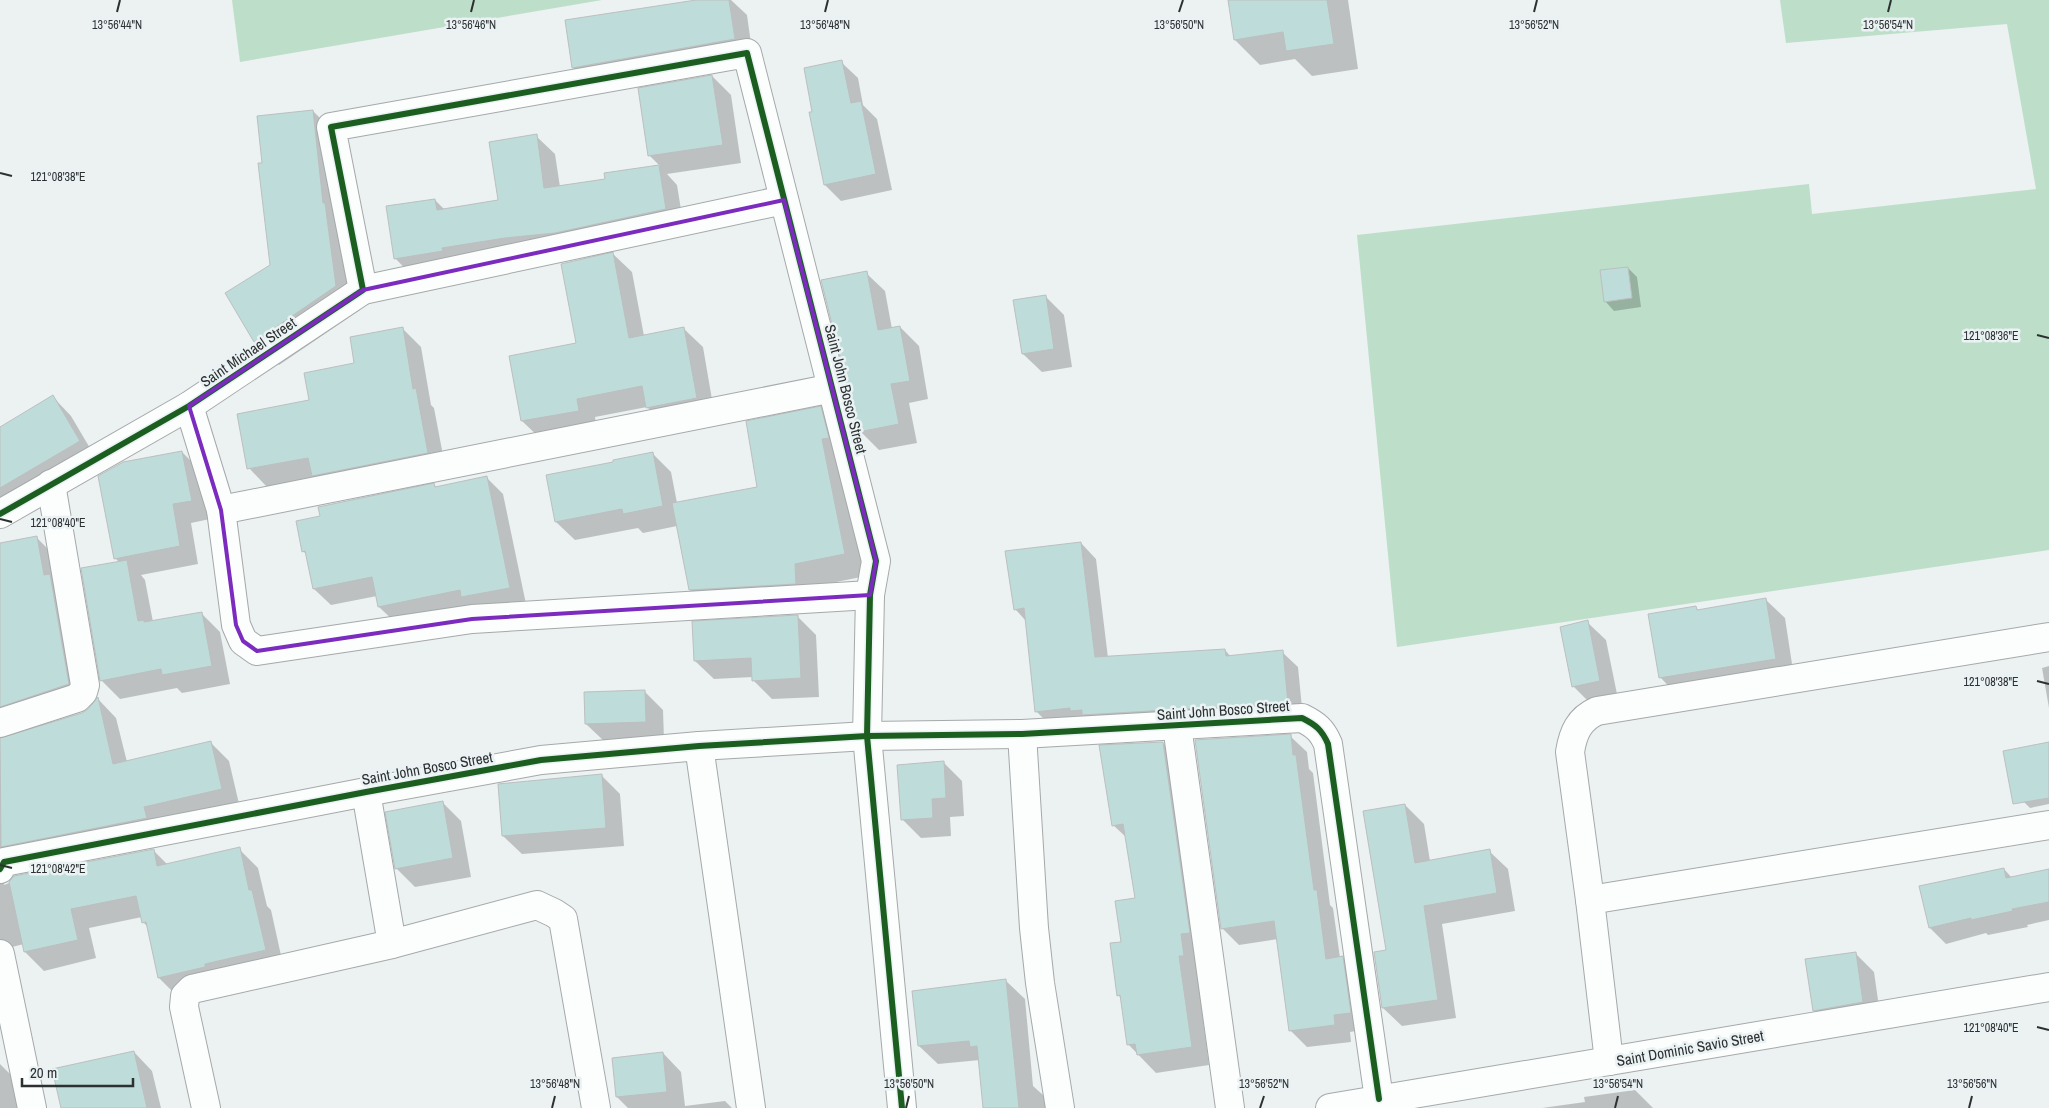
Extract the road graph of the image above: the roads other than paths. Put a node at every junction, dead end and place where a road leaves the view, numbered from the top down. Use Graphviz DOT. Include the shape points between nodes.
graph roads {
  1 [pos="784,200"];
  2 [pos="364,290"];
  3 [pos="833,388"];
  4 [pos="189,406"];
  5 [pos="51,484"];
  6 [pos="221,510"];
  7 [pos="0,514"];
  8 [pos="870,595"];
  9 [pos="2049,637"];
  10 [pos="0,723"];
  11 [pos="1177,726"];
  12 [pos="1022,734"];
  13 [pos="868,736"];
  14 [pos="698,746"];
  15 [pos="366,792"];
  16 [pos="2049,825"];
  17 [pos="0,869"];
  18 [pos="1590,900"];
  19 [pos="392,944"];
  20 [pos="0,954"];
  21 [pos="2049,987"];
  22 [pos="1609,1061"];
  23 [pos="1379,1099"];
  24 [pos="32,1108"];
  25 [pos="206,1108"];
  26 [pos="596,1108"];
  27 [pos="751,1108"];
  28 [pos="902,1108"];
  29 [pos="1060,1108"];
  30 [pos="1230,1108"];
  31 [pos="1330,1108"];
  1 -- 2 [label="street"];
  1 -- 2 [label="street, Saint John Bosco Street" via="747,53 331,127"];
  1 -- 3 [label="street, Saint John Bosco Street"];
  2 -- 4 [label="street, Saint Michael Street"];
  3 -- 6 [label="street"];
  3 -- 8 [label="street, Saint John Bosco Street" via="876,561"];
  4 -- 5 [label="street, Saint Michael Street"];
  4 -- 6 [label="street"];
  5 -- 7 [label="street, Saint Michael Street"];
  5 -- 10 [label="street" via="85,685 77,698"];
  6 -- 8 [label="street" via="236,625 243,642 257,651 472,619"];
  8 -- 13 [label="street, Saint John Bosco Street"];
  9 -- 18 [label="street" via="1597,711 1587,716 1572,738 1570,752"];
  11 -- 12 [label="street, Saint John Bosco Street"];
  11 -- 23 [label="street, Saint John Bosco Street" via="1302,718 1318,726 1324,734"];
  11 -- 30 [label="street"];
  12 -- 13 [label="street, Saint John Bosco Street"];
  12 -- 29 [label="street" via="1034,928"];
  13 -- 14 [label="street, Saint John Bosco Street"];
  13 -- 28 [label="street"];
  14 -- 15 [label="street, Saint John Bosco Street" via="541,760"];
  14 -- 27 [label="street"];
  15 -- 17 [label="street, Saint John Bosco Street" via="4,862"];
  15 -- 19 [label="street"];
  16 -- 18 [label="street"];
  18 -- 22 [label="street"];
  19 -- 25 [label="street" via="192,989 185,996 184,1007"];
  19 -- 26 [label="street" via="537,905 563,919"];
  20 -- 24 [label="street"];
  21 -- 22 [label="street, Saint Dominic Savio Street"];
  22 -- 23 [label="street, Saint Dominic Savio Street"];
  23 -- 31 [label="street, Saint Dominic Savio Street"];
}
